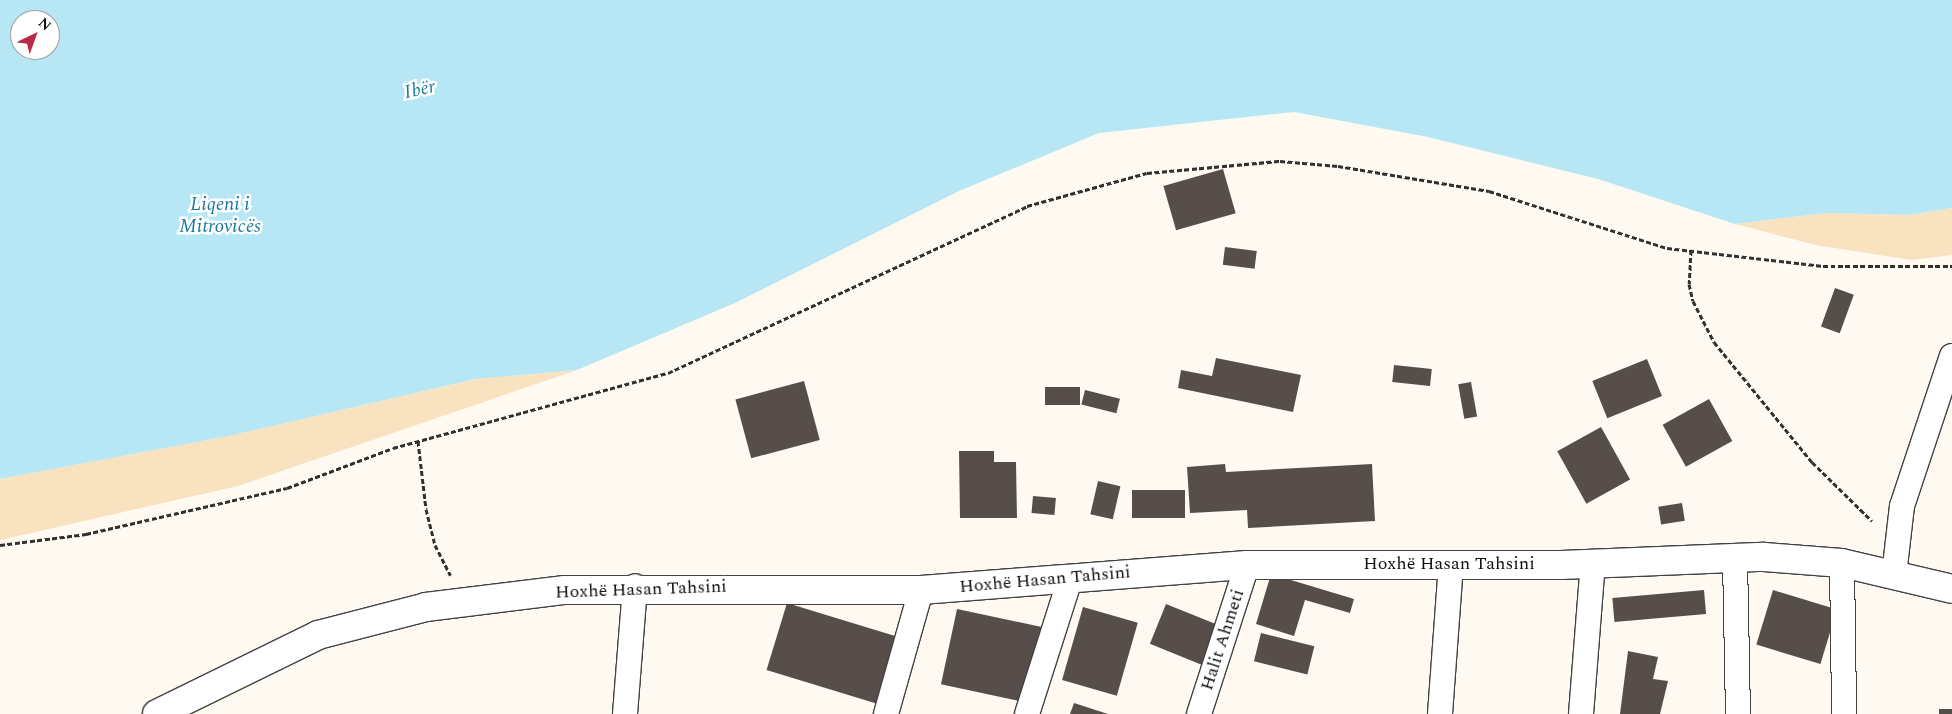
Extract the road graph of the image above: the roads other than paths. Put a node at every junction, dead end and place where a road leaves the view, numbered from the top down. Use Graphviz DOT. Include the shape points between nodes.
graph roads {
  1 [pos="1952,356"];
  2 [pos="1736,558"];
  3 [pos="1593,563"];
  4 [pos="1842,563"];
  5 [pos="1452,564"];
  6 [pos="1247,565"];
  7 [pos="1894,575"];
  8 [pos="1069,582"];
  9 [pos="635,586"];
  10 [pos="1952,589"];
  11 [pos="921,590"];
  12 [pos="158,714"];
  13 [pos="625,714"];
  14 [pos="886,714"];
  15 [pos="1026,714"];
  16 [pos="1200,714"];
  17 [pos="1440,714"];
  18 [pos="1580,714"];
  19 [pos="1738,714"];
  20 [pos="1844,714"];
  1 -- 7 [label="street" via="1902,506"];
  2 -- 3 [label="street, Hoxhë Hasan Tahsini"];
  2 -- 4 [label="street, Hoxhë Hasan Tahsini"];
  2 -- 19 [label="street"];
  3 -- 5 [label="street, Hoxhë Hasan Tahsini"];
  3 -- 18 [label="street"];
  4 -- 7 [label="street, Hoxhë Hasan Tahsini"];
  4 -- 20 [label="street"];
  5 -- 6 [label="street, Hoxhë Hasan Tahsini"];
  5 -- 17 [label="street"];
  6 -- 8 [label="street, Hoxhë Hasan Tahsini"];
  6 -- 16 [label="street, Halit Ahmeti"];
  7 -- 10 [label="street, Hoxhë Hasan Tahsini"];
  8 -- 11 [label="street, Hoxhë Hasan Tahsini"];
  8 -- 15 [label="street"];
  9 -- 11 [label="street, Hoxhë Hasan Tahsini"];
  9 -- 12 [label="street, Hoxhë Hasan Tahsini" via="426,607 318,635"];
  9 -- 13 [label="street"];
  11 -- 14 [label="street"];
}
